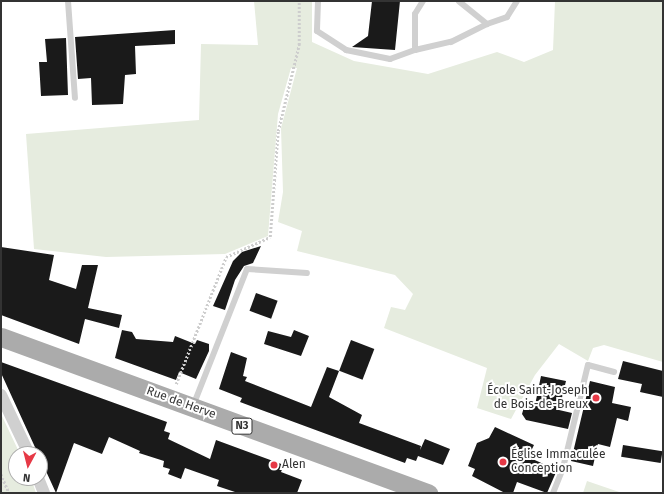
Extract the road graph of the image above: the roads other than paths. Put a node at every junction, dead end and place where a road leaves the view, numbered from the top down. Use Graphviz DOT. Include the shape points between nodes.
graph roads {
  1 [pos="68,1"];
  2 [pos="318,1"];
  3 [pos="423,1"];
  4 [pos="459,1"];
  5 [pos="517,1"];
  6 [pos="487,24"];
  7 [pos="415,50"];
  8 [pos="75,98"];
  9 [pos="307,273"];
  10 [pos="1,337"];
  11 [pos="614,372"];
  12 [pos="1,395"];
  13 [pos="192,407"];
  14 [pos="25,446"];
  15 [pos="428,493"];
  16 [pos="553,493"];
  1 -- 8 [label="lane"];
  2 -- 7 [label="lane" via="317,31 346,50 390,59"];
  3 -- 7 [label="lane" via="415,14"];
  4 -- 6 [label="lane"];
  5 -- 6 [label="lane" via="507,17"];
  6 -- 7 [label="lane" via="451,42"];
  9 -- 13 [label="lane" via="248,269"];
  10 -- 13 [label="main road, Rue de Herve / N3"];
  11 -- 16 [label="lane" via="588,365 563,468"];
  12 -- 14 [label="street"];
  13 -- 15 [label="main road, Rue de Herve / N3"];
}
